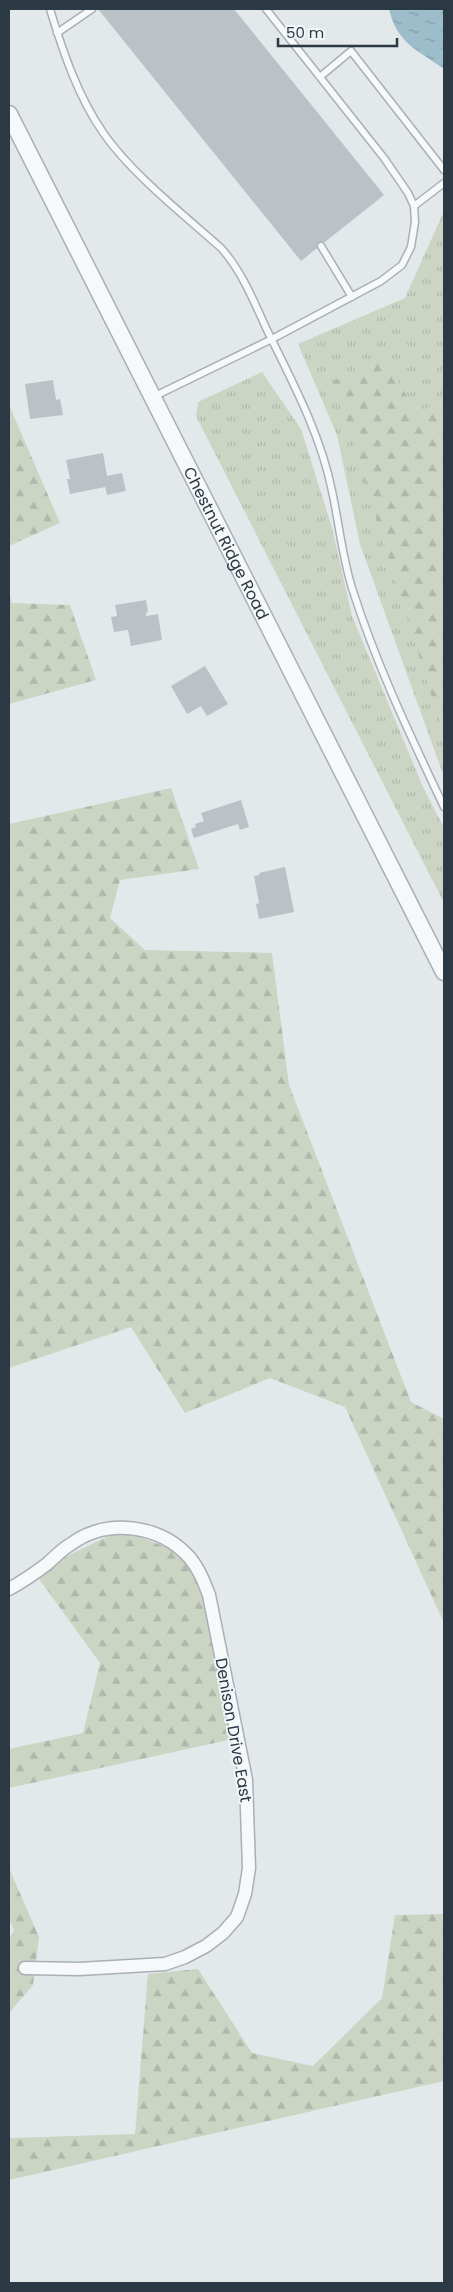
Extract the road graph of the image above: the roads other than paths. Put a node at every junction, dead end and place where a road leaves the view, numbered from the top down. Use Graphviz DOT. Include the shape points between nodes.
graph roads {
  1 [pos="51,9"];
  2 [pos="92,9"];
  3 [pos="266,9"];
  4 [pos="57,33"];
  5 [pos="320,76"];
  6 [pos="9,114"];
  7 [pos="444,170"];
  8 [pos="444,184"];
  9 [pos="414,206"];
  10 [pos="321,246"];
  11 [pos="352,297"];
  12 [pos="272,340"];
  13 [pos="152,397"];
  14 [pos="444,807"];
  15 [pos="444,972"];
  16 [pos="9,1589"];
  17 [pos="25,1968"];
  1 -- 4 [label="lane"];
  2 -- 4 [label="lane"];
  3 -- 5 [label="lane"];
  4 -- 12 [label="lane" via="79,90 104,134 122,156 230,258"];
  5 -- 7 [label="lane" via="351,51"];
  5 -- 9 [label="lane" via="384,158"];
  6 -- 13 [label="street, Chestnut Ridge Road"];
  8 -- 9 [label="lane"];
  9 -- 11 [label="lane" via="414,239 406,259 397,270"];
  10 -- 11 [label="lane"];
  11 -- 12 [label="lane"];
  12 -- 13 [label="lane"];
  12 -- 14 [label="lane" via="319,446 352,587 388,688"];
  13 -- 15 [label="street, Chestnut Ridge Road"];
  16 -- 17 [label="street, Denison Drive East" via="46,1565 70,1544 105,1529 123,1527 158,1535 190,1558 209,1595 246,1780 249,1830 248,1877 237,1917 206,1946 165,1964"];
}
